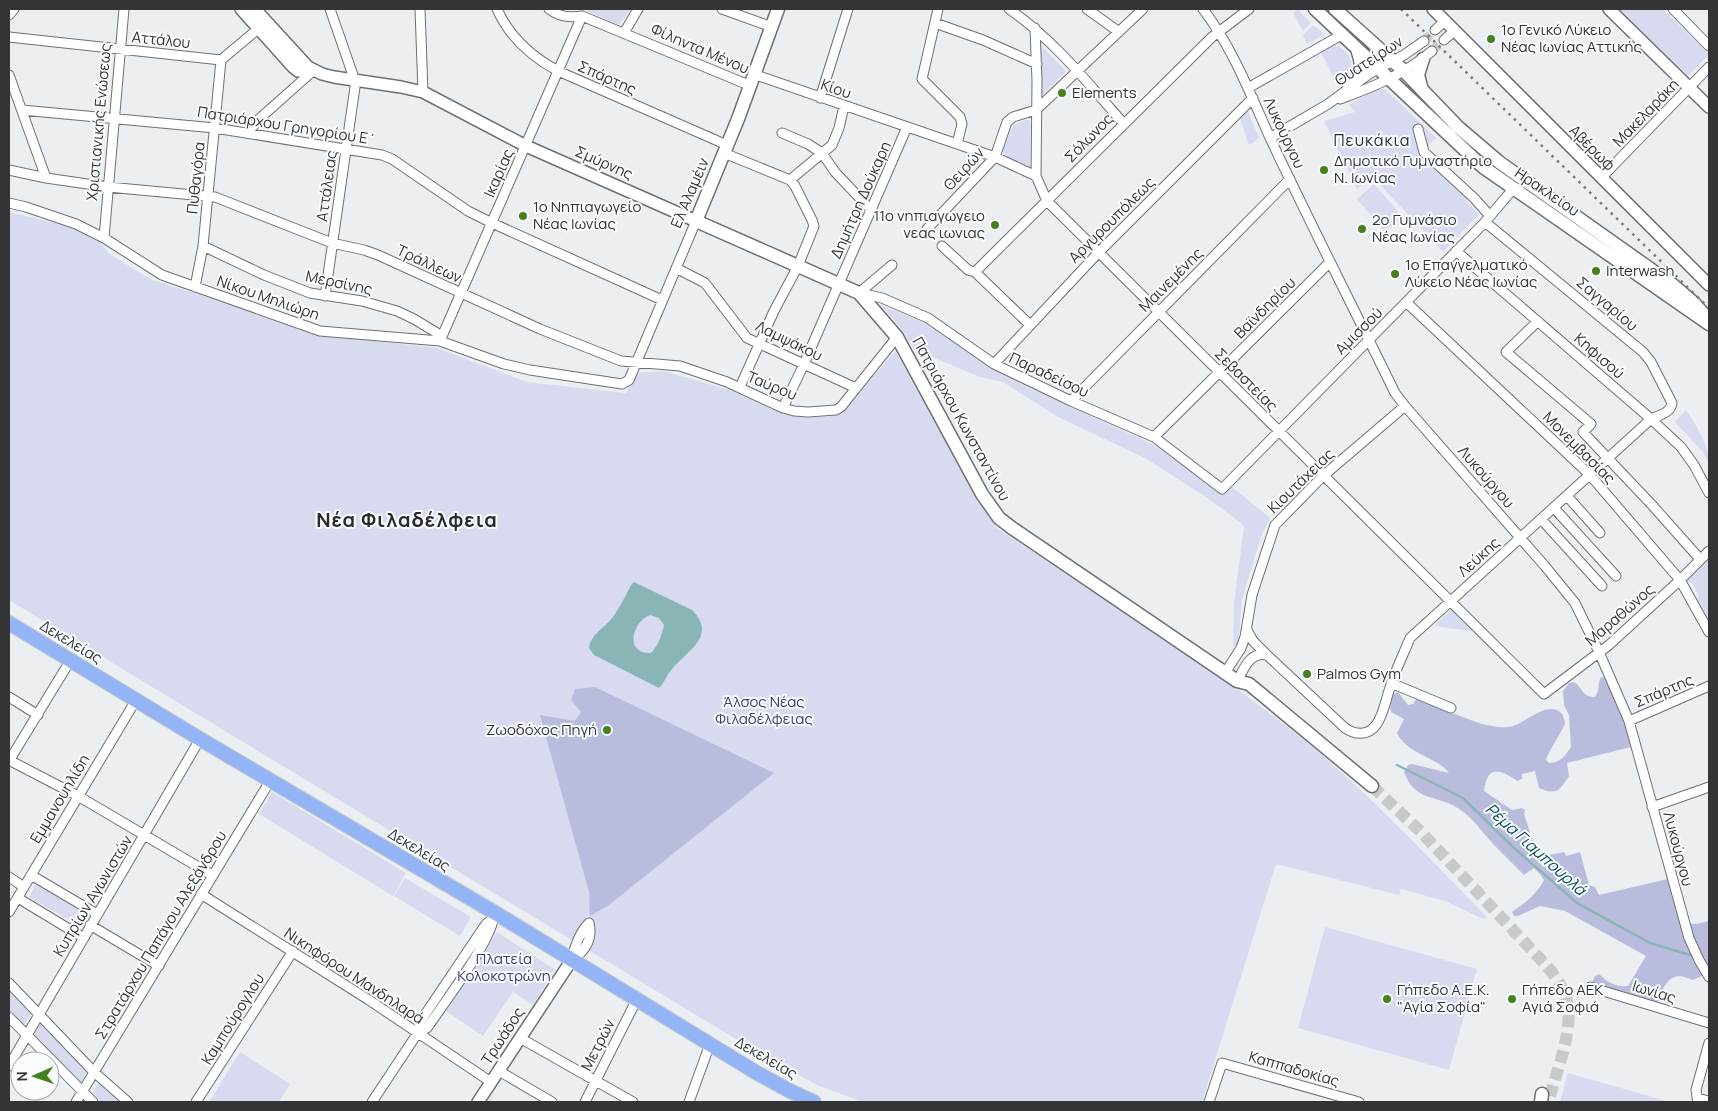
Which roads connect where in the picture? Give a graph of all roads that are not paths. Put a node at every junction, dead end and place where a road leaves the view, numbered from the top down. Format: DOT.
graph roads {
  1 [pos="14,9"];
  2 [pos="124,9"];
  3 [pos="241,9"];
  4 [pos="255,9"];
  5 [pos="330,9"];
  6 [pos="420,9"];
  7 [pos="497,9"];
  8 [pos="549,9"];
  9 [pos="638,9"];
  10 [pos="722,9"];
  11 [pos="778,9"];
  12 [pos="848,9"];
  13 [pos="938,9"];
  14 [pos="1009,9"];
  15 [pos="1088,9"];
  16 [pos="1143,9"];
  17 [pos="1203,9"];
  18 [pos="1249,9"];
  19 [pos="1315,9"];
  20 [pos="1335,9"];
  21 [pos="1433,9"];
  22 [pos="1609,9"];
  23 [pos="1673,9"];
  24 [pos="9,16"];
  25 [pos="582,16"];
  26 [pos="1445,20"];
  27 [pos="935,23"];
  28 [pos="258,28"];
  29 [pos="772,28"];
  30 [pos="1035,28"];
  31 [pos="1219,30"];
  32 [pos="1435,30"];
  33 [pos="1455,30"];
  34 [pos="1119,32"];
  35 [pos="624,33"];
  36 [pos="1343,34"];
  37 [pos="9,37"];
  38 [pos="1444,40"];
  39 [pos="1424,41"];
  40 [pos="1709,46"];
  41 [pos="1356,47"];
  42 [pos="119,50"];
  43 [pos="1427,55"];
  44 [pos="221,60"];
  45 [pos="1393,60"];
  46 [pos="1037,64"];
  47 [pos="1709,67"];
  48 [pos="1379,69"];
  49 [pos="313,71"];
  50 [pos="558,71"];
  51 [pos="1077,71"];
  52 [pos="1404,71"];
  53 [pos="9,75"];
  54 [pos="1390,79"];
  55 [pos="753,80"];
  56 [pos="355,81"];
  57 [pos="1248,88"];
  58 [pos="1689,88"];
  59 [pos="1348,90"];
  60 [pos="1422,90"];
  61 [pos="423,92"];
  62 [pos="820,98"];
  63 [pos="1253,98"];
  64 [pos="1328,104"];
  65 [pos="844,106"];
  66 [pos="1709,108"];
  67 [pos="22,110"];
  68 [pos="1036,110"];
  69 [pos="113,118"];
  70 [pos="1123,123"];
  71 [pos="908,127"];
  72 [pos="215,128"];
  73 [pos="1418,129"];
  74 [pos="248,132"];
  75 [pos="782,133"];
  76 [pos="1270,138"];
  77 [pos="957,144"];
  78 [pos="526,146"];
  79 [pos="726,149"];
  80 [pos="346,150"];
  81 [pos="822,153"];
  82 [pos="995,157"];
  83 [pos="9,170"];
  84 [pos="1036,176"];
  85 [pos="46,178"];
  86 [pos="1601,178"];
  87 [pos="1290,179"];
  88 [pos="790,180"];
  89 [pos="108,187"];
  90 [pos="1513,189"];
  91 [pos="208,196"];
  92 [pos="1047,201"];
  93 [pos="9,203"];
  94 [pos="871,210"];
  95 [pos="1488,219"];
  96 [pos="696,221"];
  97 [pos="492,224"];
  98 [pos="927,229"];
  99 [pos="104,238"];
  100 [pos="332,243"];
  101 [pos="202,246"];
  102 [pos="942,246"];
  103 [pos="1456,251"];
  104 [pos="1099,252"];
  105 [pos="1330,262"];
  106 [pos="892,265"];
  107 [pos="798,266"];
  108 [pos="676,268"];
  109 [pos="974,272"];
  110 [pos="839,284"];
  111 [pos="1709,285"];
  112 [pos="195,287"];
  113 [pos="859,293"];
  114 [pos="461,294"];
  115 [pos="325,296"];
  116 [pos="662,300"];
  117 [pos="1406,302"];
  118 [pos="1159,312"];
  119 [pos="1538,321"];
  120 [pos="1709,322"];
  121 [pos="1030,325"];
  122 [pos="898,337"];
  123 [pos="441,339"];
  124 [pos="1369,340"];
  125 [pos="759,345"];
  126 [pos="636,362"];
  127 [pos="804,364"];
  128 [pos="994,364"];
  129 [pos="1219,373"];
  130 [pos="622,384"];
  131 [pos="740,387"];
  132 [pos="856,388"];
  133 [pos="1071,401"];
  134 [pos="1405,406"];
  135 [pos="783,408"];
  136 [pos="1651,419"];
  137 [pos="1278,432"];
  138 [pos="1154,437"];
  139 [pos="1609,458"];
  140 [pos="1590,475"];
  141 [pos="1323,476"];
  142 [pos="1222,489"];
  143 [pos="1709,494"];
  144 [pos="1567,496"];
  145 [pos="1554,508"];
  146 [pos="1541,519"];
  147 [pos="1600,533"];
  148 [pos="1520,538"];
  149 [pos="1709,551"];
  150 [pos="1700,559"];
  151 [pos="1616,576"];
  152 [pos="1680,580"];
  153 [pos="1602,586"];
  154 [pos="1451,601"];
  155 [pos="9,623"];
  156 [pos="1247,630"];
  157 [pos="1709,632"];
  158 [pos="1241,648"];
  159 [pos="1599,652"];
  160 [pos="1266,655"];
  161 [pos="1253,656"];
  162 [pos="70,661"];
  163 [pos="1225,673"];
  164 [pos="1237,681"];
  165 [pos="1391,683"];
  166 [pos="1709,686"];
  167 [pos="1544,694"];
  168 [pos="9,697"];
  169 [pos="136,700"];
  170 [pos="1451,708"];
  171 [pos="38,715"];
  172 [pos="1629,721"];
  173 [pos="200,740"];
  174 [pos="9,761"];
  175 [pos="270,781"];
  176 [pos="1709,787"];
  177 [pos="1370,789"];
  178 [pos="78,796"];
  179 [pos="1652,807"];
  180 [pos="145,836"];
  181 [pos="212,875"];
  182 [pos="32,876"];
  183 [pos="9,877"];
  184 [pos="24,887"];
  185 [pos="201,894"];
  186 [pos="18,898"];
  187 [pos="9,912"];
  188 [pos="97,914"];
  189 [pos="495,917"];
  190 [pos="90,925"];
  191 [pos="84,938"];
  192 [pos="293,951"];
  193 [pos="571,961"];
  194 [pos="159,966"];
  195 [pos="1709,978"];
  196 [pos="9,983"];
  197 [pos="1590,987"];
  198 [pos="636,1001"];
  199 [pos="39,1015"];
  200 [pos="9,1017"];
  201 [pos="1709,1023"];
  202 [pos="417,1034"];
  203 [pos="27,1036"];
  204 [pos="520,1038"];
  205 [pos="1709,1043"];
  206 [pos="710,1044"];
  207 [pos="9,1066"];
  208 [pos="499,1071"];
  209 [pos="94,1072"];
  210 [pos="596,1081"];
  211 [pos="491,1082"];
  212 [pos="82,1092"];
  213 [pos="1331,1098"];
  214 [pos="1697,1100"];
  215 [pos="1709,1101"];
  216 [pos="76,1102"];
  217 [pos="93,1102"];
  218 [pos="128,1102"];
  219 [pos="196,1102"];
  220 [pos="372,1102"];
  221 [pos="478,1102"];
  222 [pos="552,1102"];
  223 [pos="585,1102"];
  224 [pos="633,1102"];
  225 [pos="688,1102"];
  226 [pos="814,1102"];
  227 [pos="1209,1102"];
  228 [pos="1359,1102"];
  1 -- 24 [label="street"];
  2 -- 42 [label="street, Χριστιανικής Ενώσεως"];
  3 -- 28 [label="street, Σμύρνης"];
  4 -- 49 [label="street"];
  5 -- 56 [label="street"];
  6 -- 61 [label="street"];
  7 -- 50 [label="street, Σπάρτης"];
  8 -- 25 [label="street, Φίληντα Μένου"];
  9 -- 35 [label="street"];
  10 -- 29 [label="street"];
  11 -- 29 [label="main road, Ελ Αλαμέιν"];
  12 -- 62 [label="street"];
  13 -- 27 [label="street"];
  14 -- 30 [label="street"];
  15 -- 34 [label="street"];
  16 -- 34 [label="street, Θειρών"];
  17 -- 31 [label="street, Λυκούργου"];
  18 -- 31 [label="street, Σόλωνος"];
  19 -- 36 [label="main road, Ηρακλείου"];
  20 -- 45 [label="main road, Ηρακλείου"];
  21 -- 26 [label="street, Αβέρωφ"];
  22 -- 58 [label="street"];
  23 -- 40 [label="street"];
  25 -- 35 [label="street, Φίληντα Μένου"];
  25 -- 50 [label="street, Ικαρίας"];
  26 -- 32 [label="street"];
  26 -- 33 [label="street, Αβέρωφ"];
  27 -- 46 [label="street"];
  27 -- 77 [label="street"];
  28 -- 44 [label="street"];
  28 -- 49 [label="street, Σμύρνης"];
  29 -- 55 [label="main road, Ελ Αλαμέιν"];
  30 -- 46 [label="street"];
  30 -- 51 [label="street"];
  31 -- 57 [label="street, Λυκούργου"];
  31 -- 70 [label="street, Σόλωνος"];
  33 -- 38 [label="street"];
  33 -- 86 [label="street, Αβέρωφ"];
  34 -- 51 [label="street, Θειρών"];
  35 -- 55 [label="street, Φίληντα Μένου"];
  36 -- 41 [label="main road, Ηρακλείου"];
  36 -- 57 [label="street"];
  37 -- 42 [label="street, Αττάλου"];
  39 -- 45 [label="street, Θυατείρων"];
  41 -- 48 [label="main road, Ηρακλείου"];
  41 -- 59 [label="main road"];
  42 -- 44 [label="street, Αττάλου"];
  42 -- 69 [label="street, Χριστιανικής Ενώσεως"];
  43 -- 52 [label="street, Θυατείρων"];
  43 -- 60 [label="main road"];
  44 -- 72 [label="street, Πυθαγόρα"];
  45 -- 48 [label="street, Θυατείρων"];
  45 -- 52 [label="main road, Ηρακλείου"];
  46 -- 68 [label="street"];
  47 -- 58 [label="street, Μακελαράκη"];
  48 -- 54 [label="main road, Ηρακλείου"];
  48 -- 59 [label="street, Θυατείρων"];
  49 -- 56 [label="street, Σμύρνης"];
  49 -- 74 [label="street"];
  50 -- 78 [label="street, Ικαρίας"];
  50 -- 79 [label="street, Σπάρτης"];
  51 -- 68 [label="street, Θειρών"];
  51 -- 70 [label="street"];
  52 -- 54 [label="street, Θυατείρων"];
  52 -- 60 [label="main road, Ηρακλείου"];
  53 -- 67 [label="street"];
  54 -- 64 [label="street, Θυατείρων"];
  54 -- 90 [label="main road, Ηρακλείου"];
  55 -- 62 [label="street, Κίου"];
  55 -- 79 [label="main road, Ελ Αλαμέιν"];
  56 -- 61 [label="street, Σμύρνης"];
  56 -- 80 [label="street, Αττάλειας"];
  57 -- 63 [label="street, Λυκούργου"];
  58 -- 66 [label="street"];
  58 -- 86 [label="street, Μακελαράκη"];
  59 -- 64 [label="street, Θυατείρων"];
  60 -- 120 [label="main road, Ηρακλείου"];
  61 -- 78 [label="street, Σμύρνης"];
  62 -- 65 [label="street, Κίου"];
  63 -- 76 [label="street, Λυκούργου"];
  63 -- 104 [label="street, Αργυρουπόλεως"];
  64 -- 76 [label="street, Θυατείρων"];
  65 -- 71 [label="street, Κίου"];
  65 -- 81 [label="street"];
  67 -- 69 [label="street, Πατριάρχου Γρηγορίου Ε΄"];
  67 -- 85 [label="street"];
  68 -- 82 [label="street, Θειρών"];
  68 -- 84 [label="street"];
  69 -- 72 [label="street, Πατριάρχου Γρηγορίου Ε΄"];
  69 -- 89 [label="street, Χριστιανικής Ενώσεως"];
  70 -- 92 [label="street, Σόλωνος"];
  71 -- 77 [label="street"];
  71 -- 94 [label="street, Δημήτρη Δούκαρη"];
  72 -- 74 [label="street, Πατριάρχου Γρηγορίου Ε΄"];
  72 -- 91 [label="street, Πυθαγόρα"];
  73 -- 95 [label="street, Σαγγαρίου"];
  74 -- 80 [label="street, Πατριάρχου Γρηγορίου Ε΄"];
  75 -- 81 [label="street"];
  76 -- 87 [label="street, Λυκούργου"];
  77 -- 82 [label="street"];
  78 -- 96 [label="street, Σμύρνης"];
  78 -- 97 [label="street, Ικαρίας"];
  79 -- 88 [label="street, Σπάρτης"];
  79 -- 96 [label="main road, Ελ Αλαμέιν"];
  80 -- 97 [label="street, Πατριάρχου Γρηγορίου Ε΄"];
  80 -- 100 [label="street, Αττάλειας"];
  81 -- 88 [label="street"];
  81 -- 94 [label="street"];
  82 -- 84 [label="street"];
  82 -- 98 [label="street, Θειρών"];
  83 -- 85 [label="street, Τράλλεων"];
  84 -- 92 [label="street, Σεβαστείας"];
  85 -- 89 [label="street, Τράλλεων"];
  86 -- 111 [label="street, Αβέρωφ"];
  87 -- 105 [label="street, Λυκούργου"];
  87 -- 118 [label="street, Μαινεμένης"];
  88 -- 107 [label="street"];
  89 -- 91 [label="street, Τράλλεων"];
  89 -- 99 [label="street, Χριστιανικής Ενώσεως"];
  90 -- 95 [label="street, Αμισσού"];
  90 -- 120 [label="main road, Ηρακλείου"];
  91 -- 100 [label="street, Τράλλεων"];
  91 -- 101 [label="street, Πυθαγόρα"];
  92 -- 104 [label="street, Σεβαστείας"];
  92 -- 109 [label="street, Σόλωνος"];
  93 -- 99 [label="street, Νίκου Μηλιώρη"];
  94 -- 110 [label="street, Δημήτρη Δούκαρη"];
  95 -- 103 [label="street, Αμισσού"];
  95 -- 136 [label="street, Σαγγαρίου"];
  96 -- 107 [label="main road, Σμύρνης"];
  96 -- 108 [label="street, Ελ Αλαμέιν"];
  97 -- 114 [label="street, Ικαρίας"];
  97 -- 116 [label="street, Πατριάρχου Γρηγορίου Ε΄"];
  99 -- 112 [label="street, Νίκου Μηλιώρη"];
  100 -- 114 [label="street, Τράλλεων"];
  100 -- 115 [label="street, Αττάλειας"];
  101 -- 112 [label="street, Πυθαγόρα"];
  101 -- 115 [label="street, Μερσίνης"];
  102 -- 109 [label="street"];
  103 -- 117 [label="street, Αμισσού"];
  103 -- 119 [label="street, Κηφισού"];
  104 -- 118 [label="street, Σεβαστείας"];
  104 -- 121 [label="street, Αργυρουπόλεως"];
  105 -- 124 [label="street, Λυκούργου"];
  105 -- 129 [label="street, Βαϊνδηρίου"];
  106 -- 113 [label="street"];
  107 -- 110 [label="main road, Σμύρνης"];
  107 -- 125 [label="street"];
  108 -- 116 [label="street, Ελ Αλαμέιν"];
  108 -- 125 [label="street, Λαμψάκου"];
  109 -- 121 [label="street"];
  110 -- 113 [label="main road, Πατριάρχου Κωνσταντίνου"];
  110 -- 127 [label="street, Δημήτρη Δούκαρη"];
  112 -- 123 [label="street, Νίκου Μηλιώρη"];
  113 -- 122 [label="main road, Πατριάρχου Κωνσταντίνου"];
  113 -- 128 [label="street, Παραδείσου"];
  114 -- 123 [label="street, Ικαρίας"];
  114 -- 126 [label="street, Τράλλεων"];
  115 -- 123 [label="street, Μερσίνης"];
  116 -- 126 [label="street, Ελ Αλαμέιν"];
  117 -- 124 [label="street, Αμισσού"];
  117 -- 140 [label="street, Μονεμβασίας"];
  118 -- 129 [label="street, Σεβαστείας"];
  118 -- 133 [label="street, Μαινεμένης"];
  119 -- 136 [label="street, Κηφισού"];
  119 -- 139 [label="street"];
  121 -- 128 [label="street, Αργυρουπόλεως"];
  122 -- 132 [label="street, Ταύρου"];
  122 -- 163 [label="main road, Πατριάρχου Κωνσταντίνου"];
  123 -- 130 [label="street, Νίκου Μηλιώρη"];
  124 -- 134 [label="street, Λυκούργου"];
  124 -- 137 [label="street, Αμισσού"];
  125 -- 127 [label="street, Λαμψάκου"];
  125 -- 131 [label="street"];
  126 -- 130 [label="street, Ελ Αλαμέιν"];
  126 -- 131 [label="street, Ταύρου"];
  127 -- 132 [label="street, Λαμψάκου"];
  127 -- 135 [label="street, Δημήτρη Δούκαρη"];
  128 -- 133 [label="street, Παραδείσου"];
  129 -- 137 [label="street, Σεβαστείας"];
  129 -- 138 [label="street, Βαϊνδηρίου"];
  131 -- 135 [label="street, Ταύρου"];
  132 -- 135 [label="street, Ταύρου"];
  133 -- 138 [label="street, Παραδείσου"];
  134 -- 141 [label="street, Κιουτάχειας"];
  134 -- 148 [label="street, Λυκούργου"];
  136 -- 139 [label="street, Λεύκης"];
  136 -- 143 [label="street, Κηφισού"];
  137 -- 141 [label="street, Σεβαστείας"];
  137 -- 142 [label="street, Αμισσού"];
  138 -- 142 [label="street, Παραδείσου"];
  139 -- 140 [label="street, Λεύκης"];
  139 -- 150 [label="street"];
  140 -- 144 [label="street, Λεύκης"];
  140 -- 152 [label="street, Μονεμβασίας"];
  141 -- 154 [label="street, Σεβαστείας"];
  141 -- 156 [label="street, Κιουτάχειας"];
  144 -- 145 [label="street, Λεύκης"];
  144 -- 147 [label="street"];
  145 -- 146 [label="street, Λεύκης"];
  145 -- 151 [label="street"];
  146 -- 148 [label="street, Λεύκης"];
  146 -- 153 [label="street"];
  148 -- 154 [label="street, Λεύκης"];
  148 -- 159 [label="street, Λυκούργου"];
  149 -- 150 [label="street, Μαραθώνος"];
  150 -- 152 [label="street, Μαραθώνος"];
  152 -- 157 [label="street, Μονεμβασίας"];
  152 -- 159 [label="street, Μαραθώνος"];
  154 -- 165 [label="street, Λεύκης"];
  154 -- 167 [label="street, Σεβαστείας"];
  155 -- 162 [label="main road, Δεκελείας"];
  156 -- 158 [label="street, Κιουτάχειας"];
  156 -- 160 [label="street"];
  158 -- 161 [label="street"];
  158 -- 163 [label="street, Κιουτάχειας"];
  159 -- 167 [label="street, Μαραθώνος"];
  159 -- 172 [label="street, Λυκούργου"];
  160 -- 161 [label="street"];
  160 -- 165 [label="street, Λεύκης"];
  161 -- 164 [label="street"];
  162 -- 169 [label="main road, Δεκελείας"];
  162 -- 171 [label="street"];
  163 -- 164 [label="main road, Πατριάρχου Κωνσταντίνου"];
  164 -- 177 [label="main road, Πατριάρχου Κωνσταντίνου"];
  165 -- 170 [label="street"];
  166 -- 172 [label="street, Σπάρτης"];
  168 -- 171 [label="street"];
  169 -- 173 [label="main road, Δεκελείας"];
  169 -- 178 [label="street, Εμμανουηλίδη"];
  171 -- 174 [label="street"];
  172 -- 179 [label="street, Λυκούργου"];
  173 -- 175 [label="main road, Δεκελείας"];
  173 -- 180 [label="street, Κυπρίων Αγωνιστών"];
  174 -- 178 [label="street"];
  175 -- 181 [label="street, Στρατάρχου Παπάγου Αλεξάνδρου"];
  175 -- 189 [label="main road, Δεκελείας"];
  176 -- 179 [label="street"];
  178 -- 180 [label="street"];
  178 -- 182 [label="street, Εμμανουηλίδη"];
  179 -- 195 [label="street, Λυκούργου"];
  180 -- 181 [label="street"];
  180 -- 188 [label="street, Κυπρίων Αγωνιστών"];
  181 -- 185 [label="street, Στρατάρχου Παπάγου Αλεξάνδρου"];
  182 -- 184 [label="street, Εμμανουηλίδη"];
  182 -- 188 [label="street"];
  183 -- 184 [label="street"];
  184 -- 186 [label="street, Εμμανουηλίδη"];
  185 -- 192 [label="street, Νικηφόρου Μανδηλαρά"];
  185 -- 194 [label="street, Στρατάρχου Παπάγου Αλεξάνδρου"];
  186 -- 187 [label="street, Εμμανουηλίδη"];
  186 -- 191 [label="street"];
  188 -- 190 [label="street, Κυπρίων Αγωνιστών"];
  189 -- 193 [label="main road, Δεκελείας"];
  189 -- 202 [label="street"];
  190 -- 191 [label="street, Κυπρίων Αγωνιστών"];
  190 -- 194 [label="street"];
  191 -- 199 [label="street, Κυπρίων Αγωνιστών"];
  192 -- 202 [label="street, Νικηφόρου Μανδηλαρά"];
  192 -- 219 [label="street, Καμπούρογλου"];
  193 -- 198 [label="main road, Δεκελείας"];
  193 -- 204 [label="street, Τρωάδος"];
  194 -- 209 [label="street, Στρατάρχου Παπάγου Αλεξάνδρου"];
  196 -- 199 [label="street"];
  197 -- 201 [label="street, Ιωνίας"];
  198 -- 206 [label="main road, Δεκελείας"];
  198 -- 210 [label="street, Μετρών"];
  199 -- 203 [label="street, Κυπρίων Αγωνιστών"];
  199 -- 209 [label="street"];
  200 -- 203 [label="street"];
  202 -- 211 [label="street, Νικηφόρου Μανδηλαρά"];
  202 -- 220 [label="street"];
  203 -- 207 [label="street, Κυπρίων Αγωνιστών"];
  203 -- 212 [label="street"];
  204 -- 208 [label="street, Τρωάδος"];
  204 -- 210 [label="street"];
  205 -- 214 [label="street"];
  206 -- 225 [label="street"];
  206 -- 226 [label="main road, Δεκελείας"];
  208 -- 211 [label="street, Τρωάδος"];
  208 -- 222 [label="street"];
  209 -- 212 [label="street, Στρατάρχου Παπάγου Αλεξάνδρου"];
  209 -- 218 [label="street"];
  210 -- 223 [label="street, Μετρών"];
  210 -- 224 [label="street"];
  211 -- 221 [label="street, Τρωάδος"];
  212 -- 216 [label="street, Στρατάρχου Παπάγου Αλεξάνδρου"];
  212 -- 217 [label="street"];
  213 -- 227 [label="street, Καππαδοκίας"];
  213 -- 228 [label="street, Καππαδοκίας"];
  214 -- 215 [label="street"];
}
